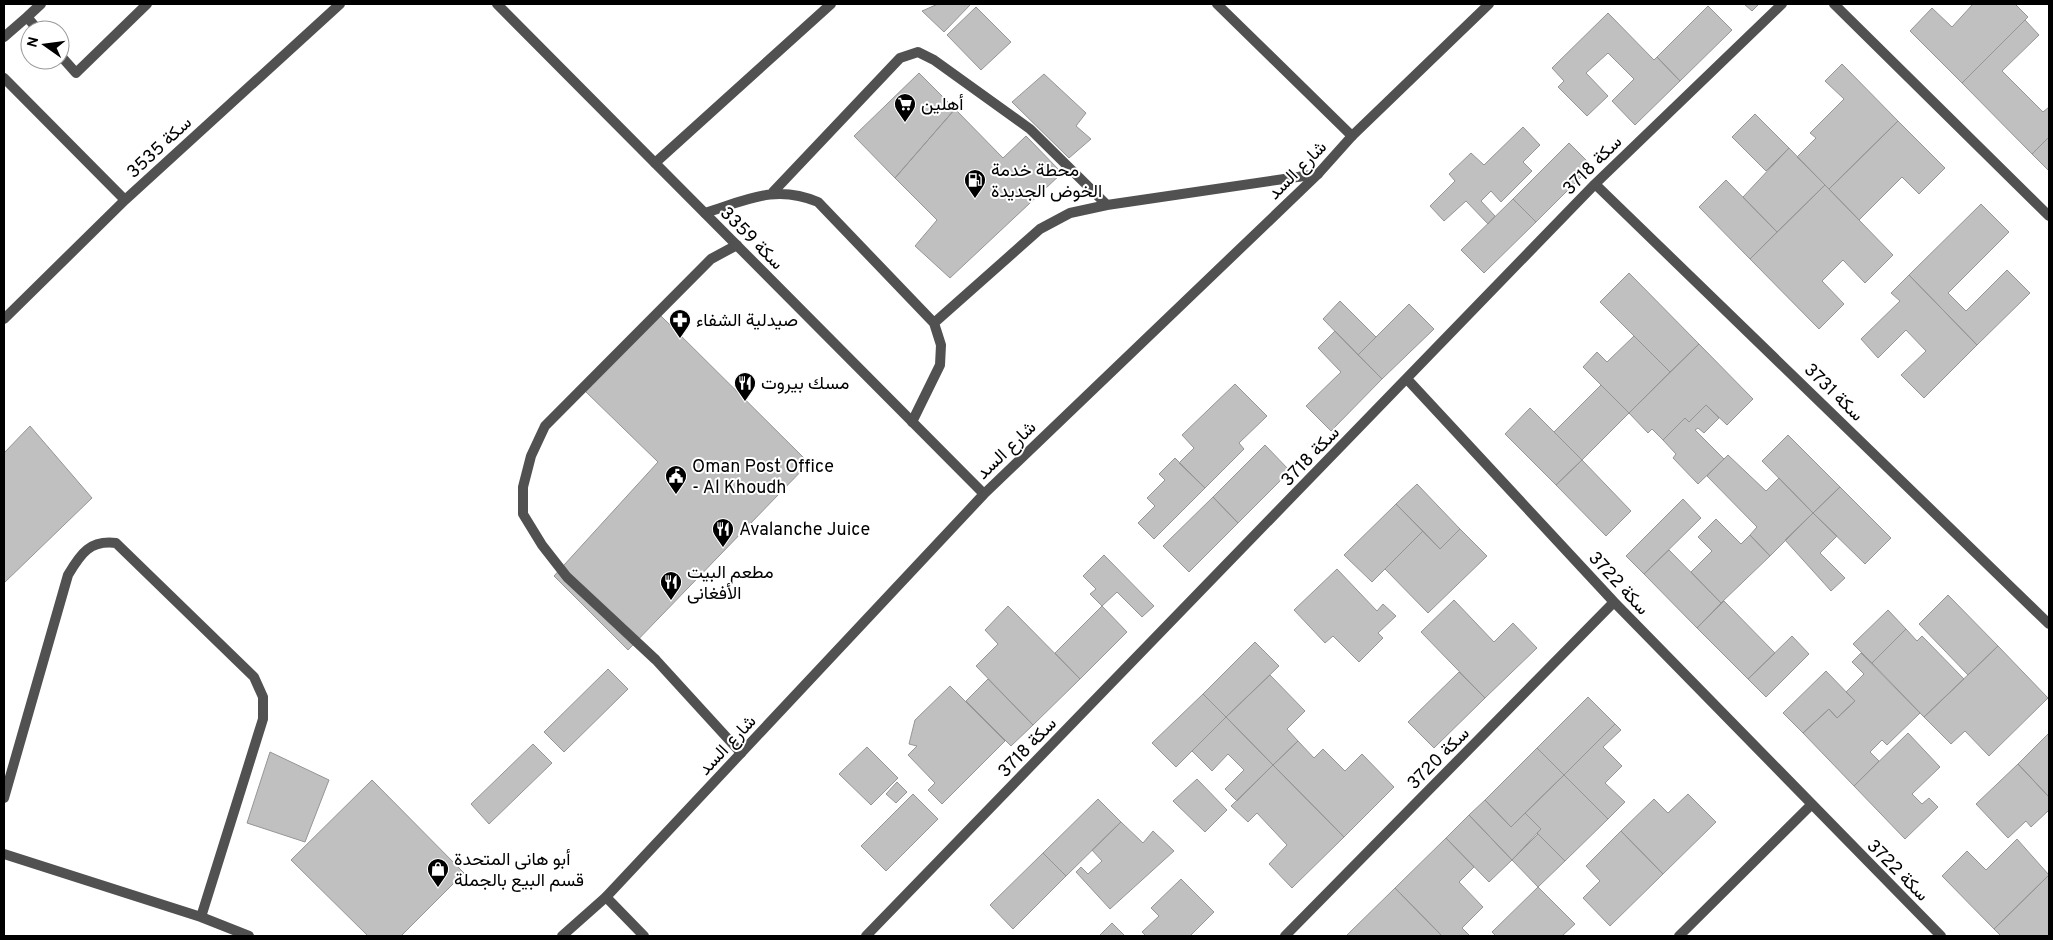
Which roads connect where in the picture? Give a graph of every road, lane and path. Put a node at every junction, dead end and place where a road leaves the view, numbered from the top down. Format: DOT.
graph roads {
  1 [pos="40,4"];
  2 [pos="147,4"];
  3 [pos="340,4"];
  4 [pos="497,4"];
  5 [pos="831,4"];
  6 [pos="1217,4"];
  7 [pos="1489,4"];
  8 [pos="1782,4"];
  9 [pos="1834,4"];
  10 [pos="27,17"];
  11 [pos="30,20"];
  12 [pos="4,37"];
  13 [pos="70,66"];
  14 [pos="4,78"];
  15 [pos="1352,136"];
  16 [pos="655,163"];
  17 [pos="1318,174"];
  18 [pos="1595,184"];
  19 [pos="773,192"];
  20 [pos="125,200"];
  21 [pos="1107,205"];
  22 [pos="705,213"];
  23 [pos="2049,216"];
  24 [pos="737,245"];
  25 [pos="4,319"];
  26 [pos="934,323"];
  27 [pos="1407,379"];
  28 [pos="912,422"];
  29 [pos="984,494"];
  30 [pos="1614,602"];
  31 [pos="2049,624"];
  32 [pos="741,753"];
  33 [pos="4,798"];
  34 [pos="1811,804"];
  35 [pos="4,854"];
  36 [pos="606,897"];
  37 [pos="201,917"];
  38 [pos="249,936"];
  39 [pos="562,936"];
  40 [pos="644,936"];
  41 [pos="866,936"];
  42 [pos="1285,936"];
  43 [pos="1680,936"];
  44 [pos="1941,936"];
  1 -- 10 [label="street"];
  2 -- 13 [label="street"];
  3 -- 20 [label="street, سكة 3535"];
  4 -- 16 [label="street, سكة 3359"];
  5 -- 16 [label="street"];
  6 -- 15 [label="street"];
  7 -- 15 [label="street, شارع السد"];
  8 -- 18 [label="street, سكة 3718"];
  9 -- 23 [label="street"];
  10 -- 11 [label="street"];
  10 -- 12 [label="street"];
  14 -- 20 [label="street"];
  15 -- 17 [label="street, شارع السد"];
  16 -- 22 [label="street, سكة 3359"];
  17 -- 21 [label="street"];
  17 -- 29 [label="street, شارع السد"];
  18 -- 27 [label="street, سكة 3718"];
  18 -- 31 [label="street, سكة 3731"];
  19 -- 21 [label="street"];
  19 -- 22 [label="street"];
  19 -- 26 [label="street"];
  20 -- 25 [label="street, سكة 3535"];
  21 -- 26 [label="street"];
  22 -- 24 [label="street, سكة 3359"];
  24 -- 28 [label="street, سكة 3359"];
  24 -- 32 [label="street"];
  26 -- 28 [label="street"];
  27 -- 30 [label="street, سكة 3722"];
  27 -- 41 [label="street, سكة 3718"];
  28 -- 29 [label="street, سكة 3359"];
  29 -- 32 [label="street, شارع السد"];
  30 -- 34 [label="street, سكة 3722"];
  30 -- 42 [label="street, سكة 3720"];
  32 -- 36 [label="street, شارع السد"];
  33 -- 37 [label="street"];
  34 -- 43 [label="street"];
  34 -- 44 [label="street, سكة 3722"];
  35 -- 37 [label="street"];
  36 -- 39 [label="street, شارع السد"];
  36 -- 40 [label="street"];
  37 -- 38 [label="street"];
}
